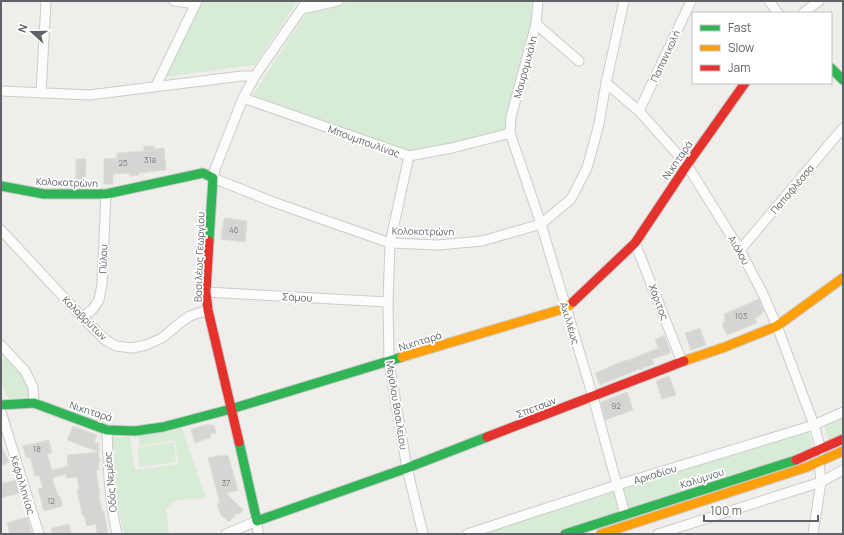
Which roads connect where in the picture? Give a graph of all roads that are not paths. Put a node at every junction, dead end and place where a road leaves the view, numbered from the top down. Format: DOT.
graph roads {
  1 [pos="46,1"];
  2 [pos="174,1"];
  3 [pos="338,1"];
  4 [pos="538,1"];
  5 [pos="624,1"];
  6 [pos="691,1"];
  7 [pos="769,1"];
  8 [pos="820,1"];
  9 [pos="197,2"];
  10 [pos="305,5"];
  11 [pos="777,12"];
  12 [pos="804,12"];
  13 [pos="536,24"];
  14 [pos="579,61"];
  15 [pos="832,69"];
  16 [pos="255,76"];
  17 [pos="843,80"];
  18 [pos="606,83"];
  19 [pos="744,84"];
  20 [pos="156,86"];
  21 [pos="1,91"];
  22 [pos="41,93"];
  23 [pos="243,98"];
  24 [pos="639,111"];
  25 [pos="843,128"];
  26 [pos="510,133"];
  27 [pos="409,156"];
  28 [pos="687,165"];
  29 [pos="213,178"];
  30 [pos="1,186"];
  31 [pos="106,194"];
  32 [pos="541,224"];
  33 [pos="1,230"];
  34 [pos="390,243"];
  35 [pos="635,243"];
  36 [pos="740,250"];
  37 [pos="843,278"];
  38 [pos="206,292"];
  39 [pos="388,302"];
  40 [pos="566,308"];
  41 [pos="208,310"];
  42 [pos="82,317"];
  43 [pos="777,326"];
  44 [pos="1,345"];
  45 [pos="389,362"];
  46 [pos="682,362"];
  47 [pos="593,397"];
  48 [pos="34,403"];
  49 [pos="1,405"];
  50 [pos="231,409"];
  51 [pos="1,412"];
  52 [pos="843,412"];
  53 [pos="814,425"];
  54 [pos="107,430"];
  55 [pos="843,439"];
  56 [pos="821,450"];
  57 [pos="843,451"];
  58 [pos="819,462"];
  59 [pos="407,468"];
  60 [pos="843,470"];
  61 [pos="821,482"];
  62 [pos="617,485"];
  63 [pos="625,514"];
  64 [pos="257,520"];
  65 [pos="39,534"];
  66 [pos="117,534"];
  67 [pos="226,534"];
  68 [pos="258,534"];
  69 [pos="423,534"];
  70 [pos="467,534"];
  71 [pos="565,534"];
  72 [pos="601,534"];
  73 [pos="658,534"];
  74 [pos="813,534"];
  1 -- 22 [label="street"];
  2 -- 9 [label="street"];
  3 -- 10 [label="street"];
  4 -- 13 [label="street, Μαυρομιχάλη"];
  5 -- 18 [label="street, Κολοκοτρώνη"];
  6 -- 24 [label="street, Παπανικολή"];
  7 -- 11 [label="street"];
  8 -- 12 [label="street"];
  9 -- 20 [label="street"];
  10 -- 16 [label="street, Βασιλέως Γεωργίου"];
  13 -- 14 [label="street"];
  13 -- 26 [label="street, Μαυρομιχάλη"];
  15 -- 17 [label="street"];
  16 -- 20 [label="street"];
  16 -- 23 [label="street, Βασιλέως Γεωργίου"];
  18 -- 24 [label="street, Αιόλου"];
  18 -- 32 [label="street, Κολοκοτρώνη"];
  19 -- 28 [label="street, Νικηταρά"];
  20 -- 22 [label="street"];
  21 -- 22 [label="street"];
  23 -- 27 [label="street, Μπουμπουλίνας"];
  23 -- 29 [label="street, Βασιλέως Γεωργίου"];
  24 -- 28 [label="street, Αιόλου"];
  25 -- 36 [label="street, Παπαφλέσσα"];
  26 -- 27 [label="street, Μπουμπουλίνας"];
  26 -- 32 [label="street, Αχιλλέως"];
  27 -- 34 [label="street, Μεγάλου Βασιλείου"];
  28 -- 35 [label="street, Νικηταρά"];
  28 -- 36 [label="street, Αιόλου"];
  29 -- 31 [label="street, Κολοκοτρώνη"];
  29 -- 34 [label="street, Κολοκοτρώνη"];
  29 -- 38 [label="street, Βασιλέως Γεωργίου"];
  30 -- 31 [label="street, Κολοκοτρώνη"];
  31 -- 42 [label="street, Πύλου"];
  32 -- 34 [label="street, Κολοκοτρώνη"];
  32 -- 40 [label="street, Αχιλλέως"];
  33 -- 42 [label="street, Καλαβρύτων"];
  34 -- 39 [label="street, Μεγάλου Βασιλείου"];
  35 -- 40 [label="street, Νικηταρά"];
  35 -- 46 [label="street, Χάριτος"];
  36 -- 43 [label="street, Αιόλου"];
  37 -- 43 [label="street, Σπετσών"];
  38 -- 39 [label="street, Σάμου"];
  38 -- 41 [label="street, Βασιλέως Γεωργίου"];
  39 -- 45 [label="street, Μεγάλου Βασιλείου"];
  40 -- 45 [label="street, Νικηταρά"];
  40 -- 47 [label="street, Αχιλλέως"];
  41 -- 42 [label="street, Καλαβρύτων"];
  41 -- 50 [label="street, Βασιλέως Γεωργίου"];
  43 -- 46 [label="street, Σπετσών"];
  43 -- 53 [label="street, Αιόλου"];
  44 -- 48 [label="street"];
  45 -- 50 [label="street, Νικηταρά"];
  45 -- 59 [label="street, Μεγάλου Βασιλείου"];
  46 -- 47 [label="street, Σπετσών"];
  47 -- 59 [label="street, Σπετσών"];
  47 -- 62 [label="street, Αχιλλέως"];
  48 -- 49 [label="street, Νικηταρά"];
  48 -- 54 [label="street, Νικηταρά"];
  50 -- 54 [label="street, Νικηταρά"];
  50 -- 64 [label="street, Βασιλέως Γεωργίου"];
  51 -- 65 [label="street, Κεφαλληνίας"];
  52 -- 53 [label="street, Αρκαδίου"];
  53 -- 56 [label="street, Αιόλου"];
  53 -- 62 [label="street, Αρκαδίου"];
  54 -- 66 [label="street, Οδóς Νεμέας"];
  55 -- 56 [label="street, Καλύμνου"];
  56 -- 63 [label="street, Καλύμνου"];
  57 -- 58 [label="street"];
  58 -- 61 [label="street"];
  58 -- 72 [label="street"];
  59 -- 64 [label="street, Σπετσών"];
  59 -- 69 [label="street, Μεγάλου Βασιλείου"];
  60 -- 61 [label="street"];
  61 -- 73 [label="street"];
  61 -- 74 [label="street"];
  62 -- 63 [label="street, Αχιλλέως"];
  62 -- 70 [label="street, Αρκαδίου"];
  63 -- 71 [label="street, Καλύμνου"];
  64 -- 67 [label="street, Σπετσών"];
  64 -- 68 [label="street, Βασιλέως Γεωργίου"];
}
